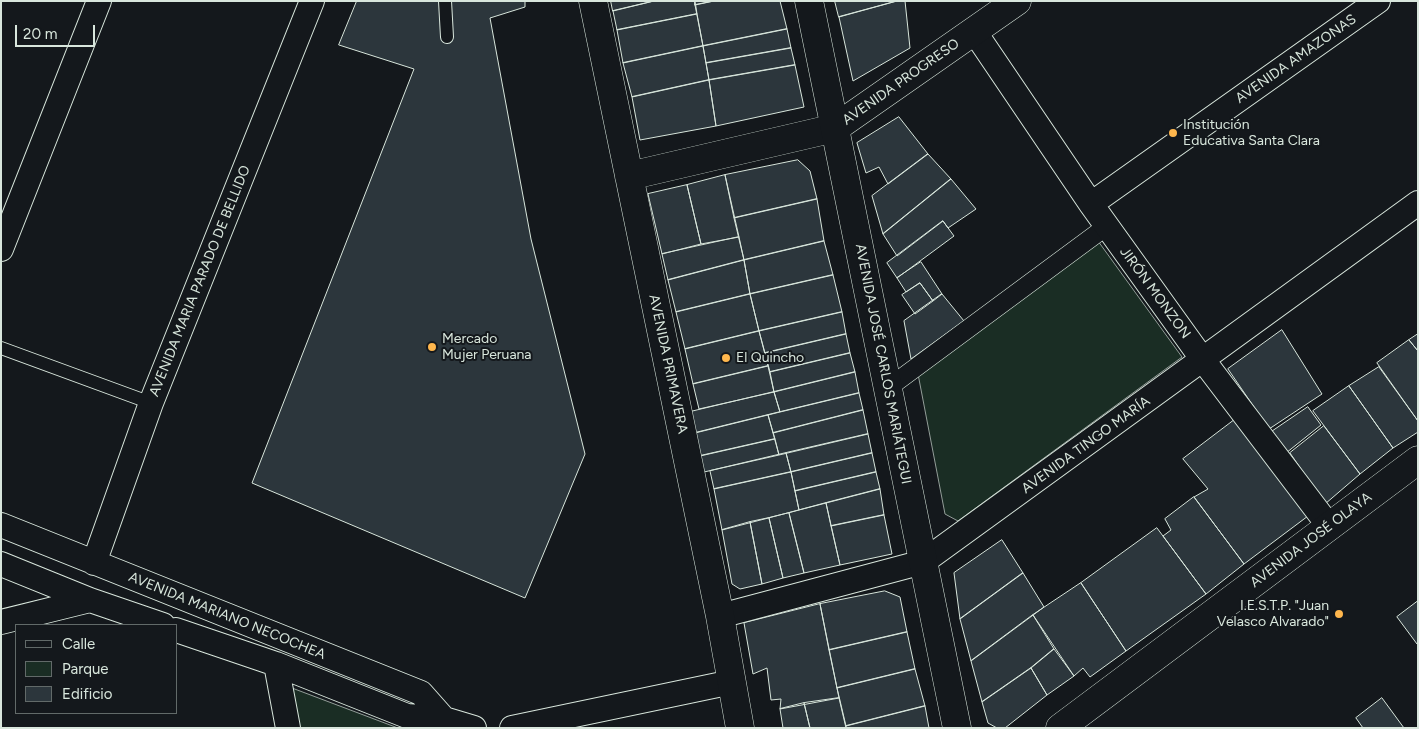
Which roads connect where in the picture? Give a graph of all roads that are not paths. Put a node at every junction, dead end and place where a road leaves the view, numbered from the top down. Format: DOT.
graph roads {
  1 [pos="99,1"];
  2 [pos="312,1"];
  3 [pos="445,1"];
  4 [pos="593,1"];
  5 [pos="809,1"];
  6 [pos="1017,1"];
  7 [pos="1378,1"];
  8 [pos="974,31"];
  9 [pos="447,37"];
  10 [pos="835,128"];
  11 [pos="629,176"];
  12 [pos="1418,203"];
  13 [pos="1091,204"];
  14 [pos="1107,226"];
  15 [pos="1,248"];
  16 [pos="1,348"];
  17 [pos="1203,360"];
  18 [pos="888,388"];
  19 [pos="151,403"];
  20 [pos="1418,460"];
  21 [pos="1,525"];
  22 [pos="1329,526"];
  23 [pos="923,562"];
  24 [pos="94,563"];
  25 [pos="1,564"];
  26 [pos="90,600"];
  27 [pos="720,616"];
  28 [pos="1,622"];
  29 [pos="160,624"];
  30 [pos="178,631"];
  31 [pos="276,664"];
  32 [pos="732,682"];
  33 [pos="444,719"];
  34 [pos="288,728"];
  35 [pos="474,728"];
  36 [pos="512,728"];
  37 [pos="740,728"];
  38 [pos="956,728"];
  39 [pos="1060,728"];
  1 -- 15 [label="street"];
  2 -- 19 [label="street, AVENIDA MARIA PARADO DE BELLIDO"];
  3 -- 9 [label="lane"];
  4 -- 11 [label="street, AVENIDA PRIMAVERA"];
  5 -- 10 [label="street, AVENIDA JOSÉ CARLOS MARIÁTEGUI"];
  6 -- 8 [label="street, AVENIDA PROGRESO"];
  7 -- 13 [label="street, AVENIDA AMAZONAS"];
  8 -- 10 [label="street, AVENIDA PROGRESO"];
  8 -- 13 [label="street, JIRÓN MONZON"];
  10 -- 11 [label="street, AVENIDA PROGRESO"];
  10 -- 18 [label="street, AVENIDA JOSÉ CARLOS MARIÁTEGUI"];
  11 -- 27 [label="street, AVENIDA PRIMAVERA"];
  12 -- 17 [label="street, AVENIDA TINGO MARÍA"];
  13 -- 14 [label="street, JIRÓN MONZON"];
  14 -- 17 [label="street, JIRÓN MONZON"];
  14 -- 18 [label="street"];
  16 -- 19 [label="lane"];
  17 -- 22 [label="street, JIRÓN MONZON"];
  17 -- 23 [label="street, AVENIDA TINGO MARÍA"];
  18 -- 23 [label="street, AVENIDA JOSÉ CARLOS MARIÁTEGUI"];
  19 -- 24 [label="street, AVENIDA MARIA PARADO DE BELLIDO"];
  20 -- 22 [label="street, AVENIDA JOSÉ OLAYA"];
  21 -- 24 [label="street, AVENIDA MARIANO NECOCHEA"];
  22 -- 39 [label="street, AVENIDA JOSÉ OLAYA"];
  23 -- 27 [label="street, AVENIDA TINGO MARÍA"];
  23 -- 38 [label="street, AVENIDA JOSÉ CARLOS MARIÁTEGUI"];
  24 -- 33 [label="street, AVENIDA MARIANO NECOCHEA"];
  25 -- 26 [label="street"];
  26 -- 28 [label="street"];
  26 -- 29 [label="street"];
  27 -- 32 [label="street, AVENIDA PRIMAVERA"];
  30 -- 31 [label="street, AVENIDA MARIANO NECOCHEA"];
  31 -- 33 [label="street, AVENIDA MARIANO NECOCHEA"];
  31 -- 34 [label="street"];
  32 -- 36 [label="street"];
  32 -- 37 [label="street, AVENIDA PRIMAVERA"];
  33 -- 35 [label="street, AVENIDA MARIANO NECOCHEA"];
}
